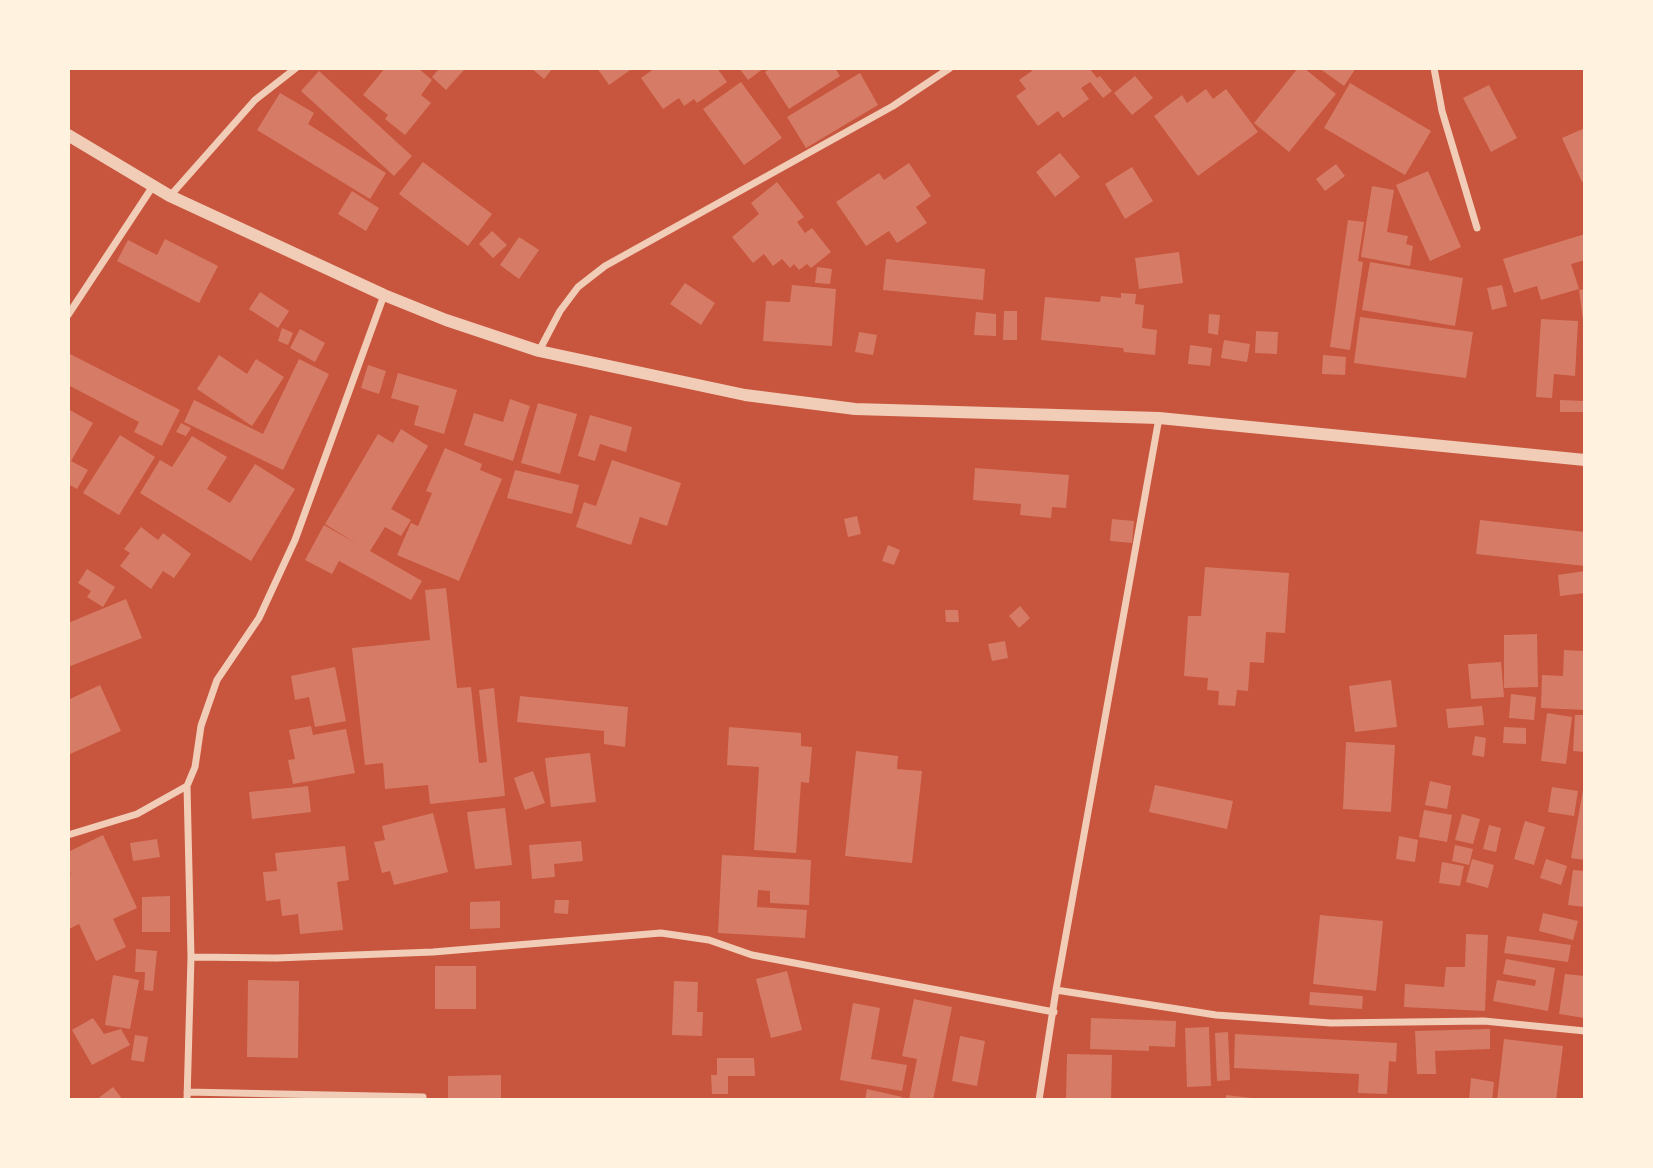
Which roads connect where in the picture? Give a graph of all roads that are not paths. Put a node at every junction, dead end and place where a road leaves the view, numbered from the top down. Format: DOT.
graph roads {
  1 [pos="296,68"];
  2 [pos="950,68"];
  3 [pos="1434,68"];
  4 [pos="68,135"];
  5 [pos="153,186"];
  6 [pos="170,196"];
  7 [pos="1478,228"];
  8 [pos="384,295"];
  9 [pos="68,316"];
  10 [pos="540,351"];
  11 [pos="1159,418"];
  12 [pos="1585,460"];
  13 [pos="187,786"];
  14 [pos="68,835"];
  15 [pos="191,957"];
  16 [pos="1056,990"];
  17 [pos="1054,1012"];
  18 [pos="1585,1031"];
  19 [pos="187,1096"];
  20 [pos="423,1097"];
  21 [pos="1039,1100"];
  1 -- 6 [label="street"];
  2 -- 10 [label="street"];
  3 -- 7 [label="street"];
  4 -- 5 [label="street"];
  5 -- 6 [label="street"];
  5 -- 9 [label="street"];
  6 -- 8 [label="street"];
  8 -- 10 [label="street"];
  8 -- 13 [label="street"];
  10 -- 11 [label="street"];
  11 -- 12 [label="street"];
  11 -- 16 [label="street"];
  13 -- 14 [label="street"];
  13 -- 15 [label="street"];
  15 -- 17 [label="street"];
  15 -- 19 [label="street"];
  16 -- 17 [label="street"];
  16 -- 18 [label="street"];
  17 -- 21 [label="street"];
  19 -- 20 [label="street"];
}
